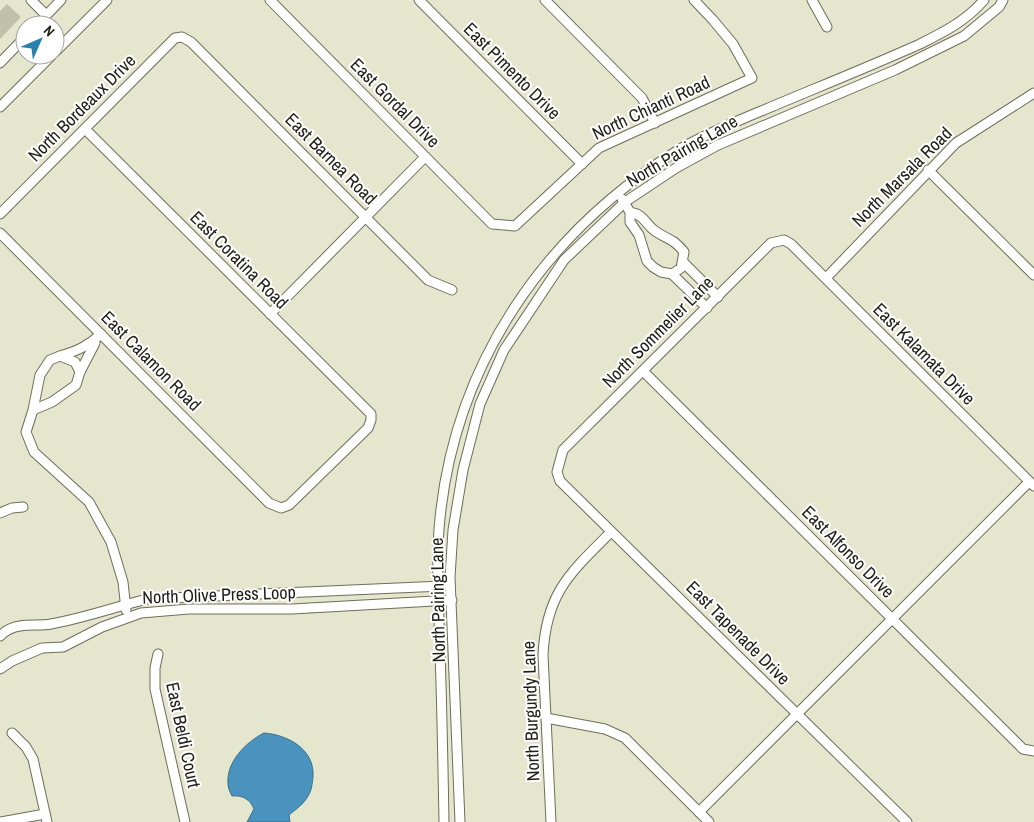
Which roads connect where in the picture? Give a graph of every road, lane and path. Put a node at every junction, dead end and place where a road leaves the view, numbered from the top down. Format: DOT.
graph roads {
  1 [pos="31,0"];
  2 [pos="61,0"];
  3 [pos="106,0"];
  4 [pos="270,0"];
  5 [pos="419,0"];
  6 [pos="545,0"];
  7 [pos="694,0"];
  8 [pos="812,0"];
  9 [pos="984,0"];
  10 [pos="1003,0"];
  11 [pos="46,15"];
  12 [pos="827,27"];
  13 [pos="65,42"];
  14 [pos="192,42"];
  15 [pos="15,47"];
  16 [pos="0,63"];
  17 [pos="42,65"];
  18 [pos="1034,93"];
  19 [pos="0,107"];
  20 [pos="655,123"];
  21 [pos="85,129"];
  22 [pos="425,157"];
  23 [pos="582,164"];
  24 [pos="928,170"];
  25 [pos="617,193"];
  26 [pos="625,202"];
  27 [pos="630,212"];
  28 [pos="0,214"];
  29 [pos="366,217"];
  30 [pos="499,225"];
  31 [pos="0,233"];
  32 [pos="791,244"];
  33 [pos="683,262"];
  34 [pos="672,274"];
  35 [pos="1034,275"];
  36 [pos="826,278"];
  37 [pos="452,290"];
  38 [pos="718,297"];
  39 [pos="707,308"];
  40 [pos="270,314"];
  41 [pos="101,334"];
  42 [pos="60,356"];
  43 [pos="643,371"];
  44 [pos="80,372"];
  45 [pos="33,410"];
  46 [pos="558,463"];
  47 [pos="1032,484"];
  48 [pos="23,507"];
  49 [pos="281,508"];
  50 [pos="0,513"];
  51 [pos="611,532"];
  52 [pos="438,586"];
  53 [pos="451,586"];
  54 [pos="452,600"];
  55 [pos="438,601"];
  56 [pos="125,604"];
  57 [pos="127,618"];
  58 [pos="892,618"];
  59 [pos="0,636"];
  60 [pos="158,654"];
  61 [pos="0,669"];
  62 [pos="797,714"];
  63 [pos="546,718"];
  64 [pos="12,733"];
  65 [pos="1034,751"];
  66 [pos="699,812"];
  67 [pos="46,818"];
  68 [pos="1,822"];
  69 [pos="185,822"];
  70 [pos="444,822"];
  71 [pos="460,822"];
  72 [pos="551,822"];
  73 [pos="709,822"];
  74 [pos="907,822"];
  1 -- 11 [label="street"];
  2 -- 11 [label="street"];
  3 -- 13 [label="street"];
  4 -- 22 [label="street, East Gordal Drive"];
  5 -- 23 [label="street, East Pimento Drive"];
  6 -- 20 [label="street"];
  7 -- 20 [label="street, North Chianti Road"];
  8 -- 12 [label="street"];
  9 -- 25 [label="street, North Pairing Lane"];
  10 -- 26 [label="street, North Pairing Lane"];
  14 -- 21 [label="street, North Bordeaux Drive"];
  14 -- 29 [label="street, East Barnea Road"];
  15 -- 16 [label="street"];
  17 -- 19 [label="street"];
  18 -- 24 [label="street, North Marsala Road"];
  20 -- 23 [label="street, North Chianti Road"];
  21 -- 28 [label="street, North Bordeaux Drive"];
  21 -- 40 [label="street, East Coratina Road"];
  22 -- 29 [label="street"];
  22 -- 30 [label="street, East Gordal Drive"];
  23 -- 30 [label="street, North Chianti Road"];
  24 -- 35 [label="street"];
  24 -- 36 [label="street, North Marsala Road"];
  25 -- 26 [label="street"];
  25 -- 52 [label="street, North Pairing Lane"];
  26 -- 27 [label="street"];
  26 -- 53 [label="street, North Pairing Lane"];
  27 -- 33 [label="street"];
  27 -- 34 [label="street"];
  29 -- 37 [label="street, East Barnea Road"];
  29 -- 40 [label="street"];
  31 -- 41 [label="street, East Calamon Road"];
  32 -- 36 [label="street, East Kalamata Drive"];
  32 -- 38 [label="street, North Sommelier Lane"];
  33 -- 34 [label="street"];
  33 -- 38 [label="street"];
  34 -- 39 [label="street"];
  36 -- 47 [label="street, East Kalamata Drive"];
  38 -- 39 [label="street, North Sommelier Lane"];
  39 -- 43 [label="street, North Sommelier Lane"];
  40 -- 49 [label="street, East Coratina Road"];
  41 -- 42 [label="street"];
  41 -- 44 [label="street"];
  41 -- 49 [label="street, East Calamon Road"];
  42 -- 44 [label="street"];
  42 -- 45 [label="street"];
  43 -- 46 [label="street, North Sommelier Lane"];
  43 -- 58 [label="street, East Alfonso Drive"];
  44 -- 45 [label="street"];
  45 -- 56 [label="street"];
  46 -- 51 [label="street, East Tapenade Drive"];
  47 -- 58 [label="street"];
  48 -- 50 [label="street"];
  51 -- 62 [label="street, East Tapenade Drive"];
  51 -- 63 [label="street, North Burgundy Lane"];
  52 -- 53 [label="street, North Olive Press Loop"];
  52 -- 55 [label="street, North Pairing Lane"];
  52 -- 56 [label="street, North Olive Press Loop"];
  53 -- 54 [label="street, North Pairing Lane"];
  54 -- 55 [label="street, North Olive Press Loop"];
  54 -- 71 [label="street, North Pairing Lane"];
  55 -- 57 [label="street, North Olive Press Loop"];
  55 -- 70 [label="street, North Pairing Lane"];
  56 -- 57 [label="street"];
  56 -- 59 [label="street, North Olive Press Loop"];
  57 -- 61 [label="street, North Olive Press Loop"];
  58 -- 62 [label="street"];
  58 -- 65 [label="street, East Alfonso Drive"];
  60 -- 69 [label="street, East Beldi Court"];
  62 -- 66 [label="street"];
  62 -- 74 [label="street, East Tapenade Drive"];
  63 -- 66 [label="street"];
  63 -- 72 [label="street, North Burgundy Lane"];
  64 -- 67 [label="street"];
  66 -- 73 [label="street"];
  67 -- 68 [label="street"];
}
